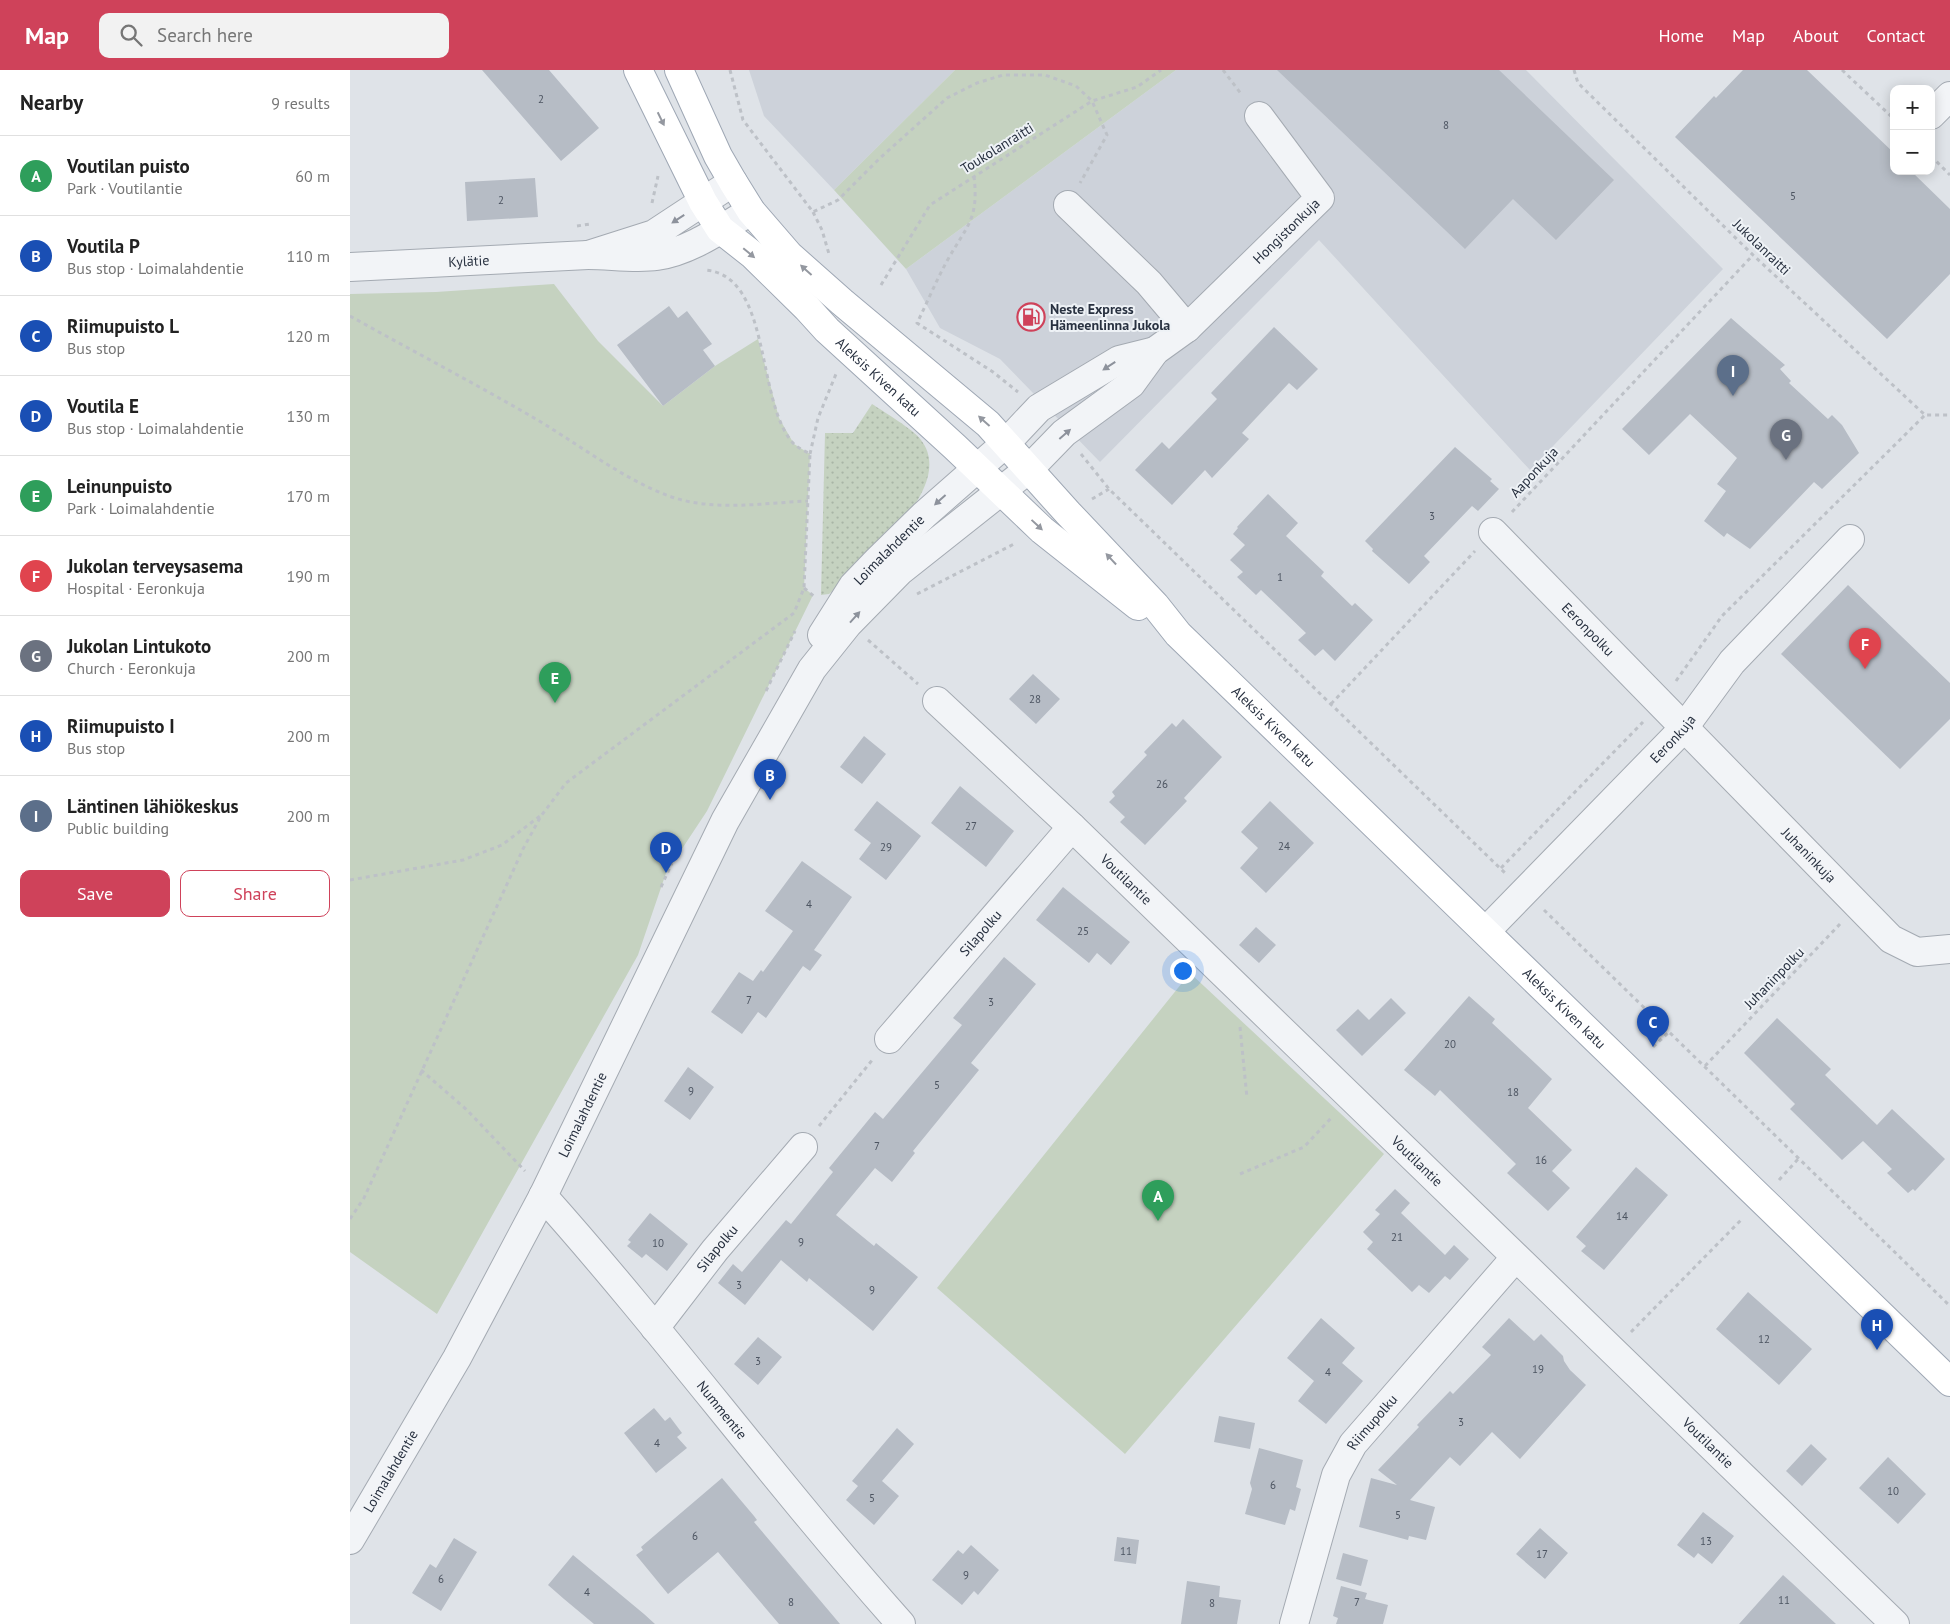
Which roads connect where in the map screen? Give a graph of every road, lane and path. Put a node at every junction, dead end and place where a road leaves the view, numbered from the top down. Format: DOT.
graph roads {
  1 [pos="638,70"];
  2 [pos="679,70"];
  3 [pos="730,70"];
  4 [pos="1161,70"];
  5 [pos="1223,70"];
  6 [pos="1574,70"];
  7 [pos="1842,70"];
  8 [pos="1950,96"];
  9 [pos="1092,101"];
  10 [pos="1935,111"];
  11 [pos="1259,116"];
  12 [pos="1890,116"];
  13 [pos="1935,160"];
  14 [pos="1950,175"];
  15 [pos="974,176"];
  16 [pos="733,182"];
  17 [pos="703,202"];
  18 [pos="1068,206"];
  19 [pos="751,211"];
  20 [pos="812,212"];
  21 [pos="720,229"];
  22 [pos="1753,254"];
  23 [pos="588,255"];
  24 [pos="836,262"];
  25 [pos="350,267"];
  26 [pos="881,285"];
  27 [pos="350,316"];
  28 [pos="909,320"];
  29 [pos="917,323"];
  30 [pos="1187,328"];
  31 [pos="1155,351"];
  32 [pos="837,371"];
  33 [pos="1039,408"];
  34 [pos="1924,415"];
  35 [pos="1950,415"];
  36 [pos="779,418"];
  37 [pos="1064,433"];
  38 [pos="1006,442"];
  39 [pos="810,454"];
  40 [pos="976,467"];
  41 [pos="1030,468"];
  42 [pos="1109,489"];
  43 [pos="1001,492"];
  44 [pos="808,501"];
  45 [pos="1068,513"];
  46 [pos="1042,530"];
  47 [pos="1493,532"];
  48 [pos="1850,539"];
  49 [pos="804,588"];
  50 [pos="914,596"];
  51 [pos="841,618"];
  52 [pos="1178,634"];
  53 [pos="937,701"];
  54 [pos="1331,704"];
  55 [pos="1660,704"];
  56 [pos="1683,729"];
  57 [pos="541,816"];
  58 [pos="1072,827"];
  59 [pos="1501,868"];
  60 [pos="350,880"];
  61 [pos="1525,892"];
  62 [pos="1858,905"];
  63 [pos="1486,932"];
  64 [pos="1950,949"];
  65 [pos="1236,988"];
  66 [pos="1669,1032"];
  67 [pos="889,1039"];
  68 [pos="1653,1047"];
  69 [pos="1705,1066"];
  70 [pos="421,1070"];
  71 [pos="1247,1098"];
  72 [pos="1350,1098"];
  73 [pos="802,1148"];
  74 [pos="1799,1158"];
  75 [pos="1240,1174"];
  76 [pos="547,1190"];
  77 [pos="1762,1199"];
  78 [pos="350,1219"];
  79 [pos="1515,1258"];
  80 [pos="1950,1306"];
  81 [pos="655,1328"];
  82 [pos="1614,1351"];
  83 [pos="1950,1382"];
  84 [pos="350,1540"];
  85 [pos="901,1624"];
  86 [pos="1294,1624"];
  87 [pos="1895,1624"];
  1 -- 17 [label="main road, Aleksis Kiven katu, one-way"];
  2 -- 16 [label="main road, Aleksis Kiven katu"];
  3 -- 20 [label="path"];
  4 -- 9 [label="path, Toukolanraitti"];
  5 -- 11 [label="path"];
  6 -- 22 [label="path, Jukolanraitti"];
  7 -- 12 [label="path"];
  8 -- 10 [label="street"];
  9 -- 15 [label="path, Toukolanraitti"];
  9 -- 18 [label="path"];
  9 -- 20 [label="path"];
  11 -- 30 [label="street, Hongistonkuja"];
  13 -- 14 [label="path"];
  15 -- 26 [label="path, Toukolanraitti"];
  15 -- 29 [label="path"];
  16 -- 17 [label="street, Kylätie"];
  16 -- 19 [label="main road, Aleksis Kiven katu"];
  17 -- 21 [label="main road, Aleksis Kiven katu"];
  17 -- 23 [label="street, Kylätie, one-way"];
  18 -- 30 [label="street"];
  19 -- 21 [label="street, Kylätie"];
  38 -- 19 [label="main road, Aleksis Kiven katu, one-way"];
  20 -- 24 [label="path"];
  21 -- 23 [label="street, Kylätie"];
  21 -- 40 [label="main road, Aleksis Kiven katu, one-way"];
  22 -- 34 [label="path, Jukolanraitti"];
  22 -- 47 [label="path, Aaponkuja"];
  23 -- 25 [label="street, Kylätie"];
  27 -- 44 [label="path"];
  28 -- 29 [label="path"];
  29 -- 33 [label="path"];
  30 -- 31 [label="street, Hongistonkuja"];
  31 -- 33 [label="street, Hongistonkuja, one-way"];
  31 -- 37 [label="street, Hongistonkuja"];
  32 -- 39 [label="path"];
  33 -- 38 [label="street, Hongistonkuja"];
  34 -- 35 [label="path"];
  34 -- 55 [label="path"];
  36 -- 39 [label="path"];
  37 -- 41 [label="street, Hongistonkuja"];
  37 -- 42 [label="path"];
  38 -- 40 [label="street, Loimalahdentie"];
  38 -- 41 [label="main road, Aleksis Kiven katu"];
  39 -- 44 [label="path"];
  40 -- 43 [label="main road, Aleksis Kiven katu"];
  40 -- 51 [label="street, Loimalahdentie, one-way"];
  41 -- 43 [label="street, Loimalahdentie"];
  41 -- 45 [label="main road, Aleksis Kiven katu"];
  42 -- 45 [label="path"];
  42 -- 54 [label="path"];
  43 -- 46 [label="main road, Aleksis Kiven katu, one-way"];
  51 -- 43 [label="street, Loimalahdentie, one-way"];
  44 -- 49 [label="path"];
  52 -- 45 [label="main road, Aleksis Kiven katu, one-way"];
  46 -- 50 [label="path"];
  46 -- 52 [label="main road, Aleksis Kiven katu"];
  47 -- 54 [label="path, Aaponkuja"];
  47 -- 55 [label="street, Eeronpolku"];
  48 -- 56 [label="street, Eeronkuja"];
  49 -- 51 [label="path"];
  49 -- 57 [label="path"];
  51 -- 53 [label="path"];
  51 -- 76 [label="street, Loimalahdentie"];
  52 -- 63 [label="main road, Aleksis Kiven katu"];
  53 -- 58 [label="street, Voutilantie"];
  54 -- 59 [label="path"];
  55 -- 56 [label="street, Eeronpolku"];
  55 -- 59 [label="path"];
  56 -- 61 [label="street, Eeronkuja"];
  56 -- 62 [label="street, Juhaninkuja"];
  57 -- 60 [label="path"];
  57 -- 70 [label="path"];
  58 -- 65 [label="street, Voutilantie"];
  58 -- 67 [label="street, Silapolku"];
  59 -- 61 [label="path"];
  61 -- 63 [label="street, Eeronkuja"];
  61 -- 66 [label="path"];
  62 -- 64 [label="street, Juhaninkuja"];
  62 -- 69 [label="path, Juhaninpolku"];
  63 -- 77 [label="main road, Aleksis Kiven katu"];
  65 -- 71 [label="path"];
  65 -- 72 [label="street, Voutilantie"];
  66 -- 68 [label="path"];
  66 -- 69 [label="path"];
  67 -- 73 [label="path"];
  69 -- 74 [label="path"];
  70 -- 76 [label="path"];
  70 -- 78 [label="path"];
  72 -- 75 [label="path"];
  72 -- 79 [label="street, Voutilantie"];
  73 -- 81 [label="street, Silapolku"];
  74 -- 77 [label="path"];
  74 -- 80 [label="path"];
  76 -- 81 [label="street, Nummentie"];
  76 -- 84 [label="street, Loimalahdentie"];
  77 -- 82 [label="path"];
  77 -- 83 [label="main road, Aleksis Kiven katu"];
  79 -- 82 [label="street, Voutilantie"];
  79 -- 86 [label="street, Riimupolku"];
  81 -- 85 [label="street, Nummentie"];
  82 -- 87 [label="street, Voutilantie"];
}
